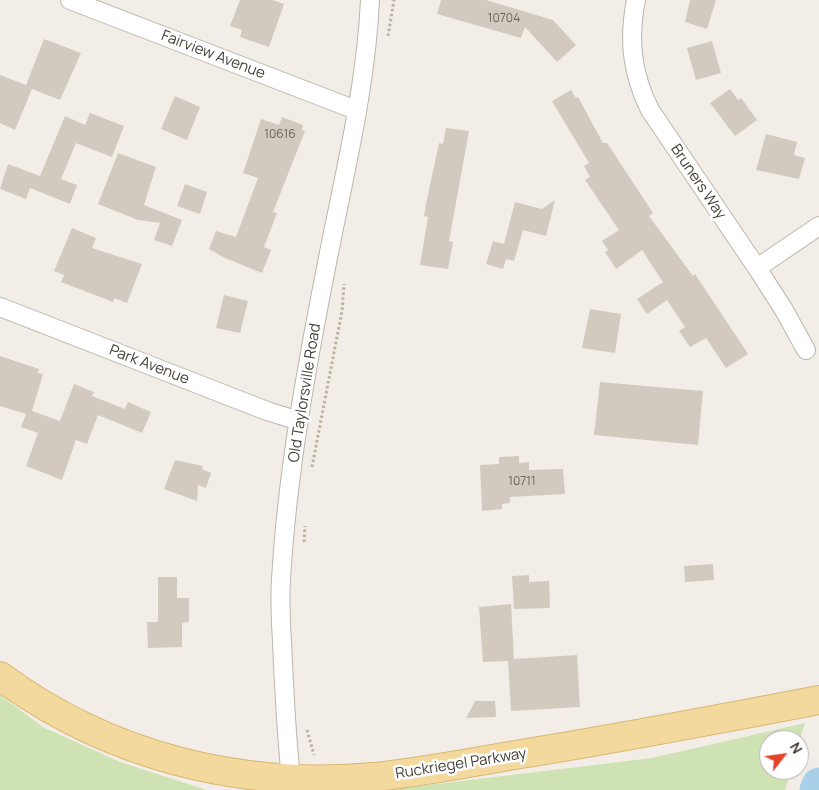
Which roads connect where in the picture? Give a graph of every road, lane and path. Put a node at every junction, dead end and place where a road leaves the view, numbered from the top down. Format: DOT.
graph roads {
  1 [pos="70,0"];
  2 [pos="370,0"];
  3 [pos="394,0"];
  4 [pos="636,0"];
  5 [pos="386,45"];
  6 [pos="356,110"];
  7 [pos="819,226"];
  8 [pos="757,268"];
  9 [pos="344,276"];
  10 [pos="0,307"];
  11 [pos="806,350"];
  12 [pos="299,421"];
  13 [pos="310,476"];
  14 [pos="305,523"];
  15 [pos="303,550"];
  16 [pos="0,676"];
  17 [pos="819,700"];
  18 [pos="306,722"];
  19 [pos="314,754"];
  20 [pos="292,785"];
  1 -- 6 [label="street, Fairview Avenue"];
  2 -- 6 [label="street, Old Taylorsville Road"];
  3 -- 5 [label="path"];
  4 -- 8 [label="street, Bruners Way"];
  6 -- 12 [label="street, Old Taylorsville Road"];
  7 -- 8 [label="street"];
  8 -- 11 [label="street, Bruners Way"];
  9 -- 13 [label="path"];
  10 -- 12 [label="street, Park Avenue"];
  12 -- 20 [label="street, Old Taylorsville Road"];
  14 -- 15 [label="path"];
  16 -- 20 [label="main road, Ruckriegel Parkway"];
  17 -- 20 [label="main road, Ruckriegel Parkway"];
  18 -- 19 [label="path"];
}
